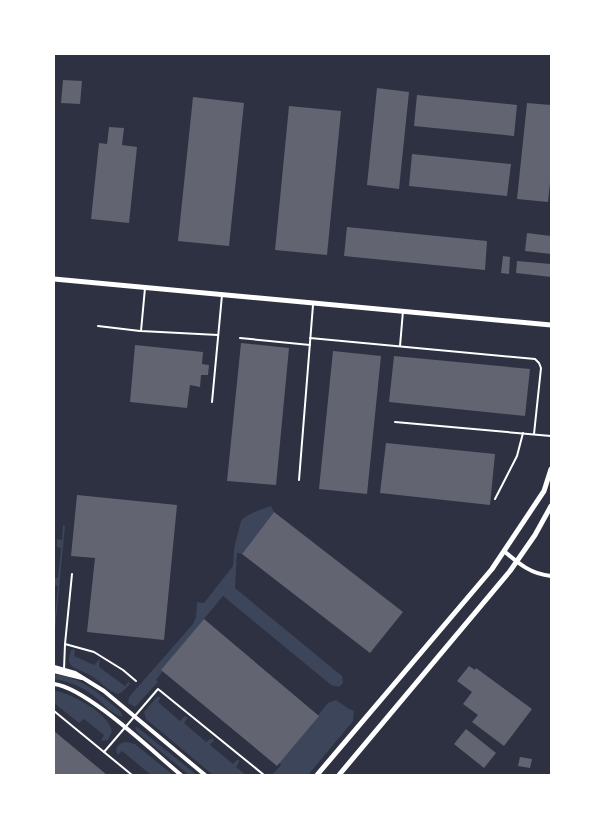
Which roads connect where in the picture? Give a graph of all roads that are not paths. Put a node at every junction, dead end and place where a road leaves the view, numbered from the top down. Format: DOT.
graph roads {
  1 [pos="54,279"];
  2 [pos="146,287"];
  3 [pos="222,295"];
  4 [pos="313,303"];
  5 [pos="403,311"];
  6 [pos="551,325"];
  7 [pos="98,326"];
  8 [pos="141,331"];
  9 [pos="218,335"];
  10 [pos="240,338"];
  11 [pos="310,338"];
  12 [pos="310,345"];
  13 [pos="400,346"];
  14 [pos="212,402"];
  15 [pos="395,422"];
  16 [pos="523,433"];
  17 [pos="534,434"];
  18 [pos="551,436"];
  19 [pos="551,469"];
  20 [pos="299,480"];
  21 [pos="495,499"];
  22 [pos="551,506"];
  23 [pos="504,551"];
  24 [pos="517,562"];
  25 [pos="72,574"];
  26 [pos="551,576"];
  27 [pos="65,644"];
  28 [pos="54,667"];
  29 [pos="64,669"];
  30 [pos="54,671"];
  31 [pos="84,678"];
  32 [pos="136,681"];
  33 [pos="54,684"];
  34 [pos="54,711"];
  35 [pos="135,717"];
  36 [pos="125,728"];
  37 [pos="104,752"];
  38 [pos="132,775"];
  39 [pos="181,775"];
  40 [pos="205,775"];
  41 [pos="264,775"];
  42 [pos="318,775"];
  43 [pos="339,775"];
  1 -- 2 [label="street"];
  2 -- 3 [label="street"];
  2 -- 8 [label="lane"];
  3 -- 4 [label="street"];
  3 -- 9 [label="lane"];
  4 -- 5 [label="street"];
  4 -- 11 [label="lane"];
  5 -- 6 [label="street"];
  5 -- 13 [label="lane"];
  7 -- 8 [label="lane"];
  8 -- 9 [label="lane"];
  9 -- 14 [label="lane"];
  10 -- 12 [label="lane"];
  11 -- 12 [label="lane"];
  11 -- 13 [label="lane"];
  12 -- 20 [label="lane"];
  13 -- 17 [label="lane"];
  15 -- 16 [label="lane"];
  16 -- 17 [label="lane"];
  16 -- 21 [label="lane"];
  17 -- 18 [label="lane"];
  19 -- 23 [label="street"];
  22 -- 24 [label="street"];
  23 -- 24 [label="street"];
  23 -- 42 [label="street"];
  24 -- 26 [label="street"];
  24 -- 43 [label="street"];
  25 -- 27 [label="lane"];
  27 -- 29 [label="lane"];
  27 -- 32 [label="lane"];
  28 -- 29 [label="street"];
  29 -- 31 [label="street"];
  30 -- 31 [label="street"];
  31 -- 35 [label="street"];
  33 -- 36 [label="street"];
  34 -- 37 [label="lane"];
  35 -- 36 [label="lane"];
  35 -- 40 [label="street"];
  35 -- 41 [label="lane"];
  36 -- 37 [label="lane"];
  36 -- 39 [label="street"];
  37 -- 38 [label="lane"];
}
